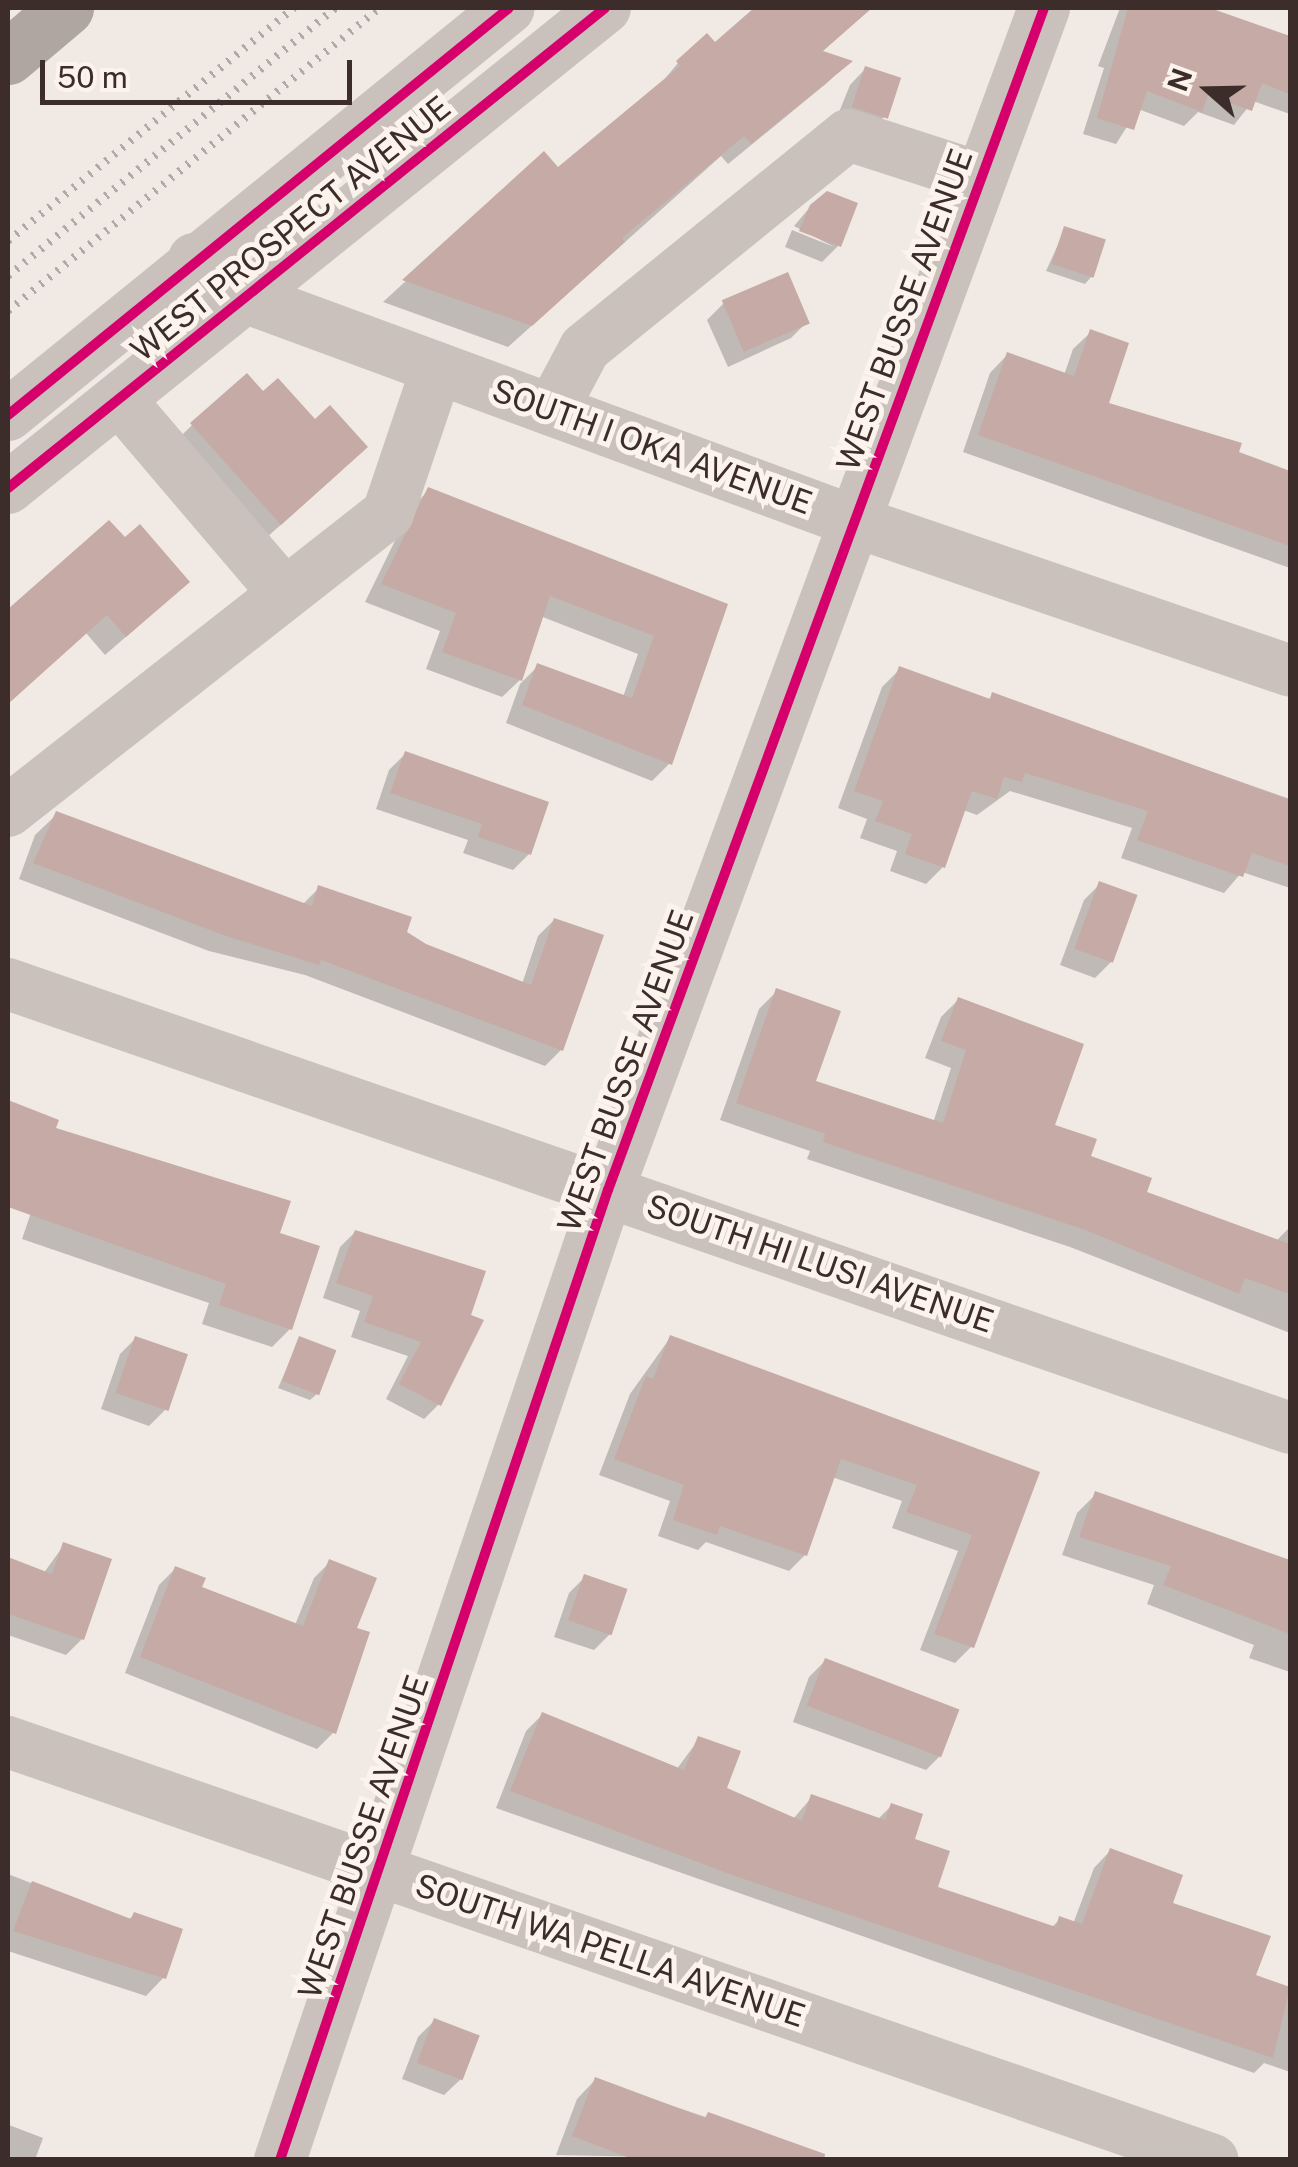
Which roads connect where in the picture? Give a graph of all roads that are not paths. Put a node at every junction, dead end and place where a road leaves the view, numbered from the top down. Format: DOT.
graph roads {
  1 [pos="66,8"];
  2 [pos="510,8"];
  3 [pos="605,8"];
  4 [pos="1044,8"];
  5 [pos="8,56"];
  6 [pos="981,178"];
  7 [pos="194,258"];
  8 [pos="247,298"];
  9 [pos="436,368"];
  10 [pos="120,399"];
  11 [pos="552,410"];
  12 [pos="8,414"];
  13 [pos="8,488"];
  14 [pos="853,521"];
  15 [pos="284,592"];
  16 [pos="1290,671"];
  17 [pos="8,812"];
  18 [pos="8,984"];
  19 [pos="608,1190"];
  20 [pos="1290,1428"];
  21 [pos="8,1742"];
  22 [pos="379,1872"];
  23 [pos="280,2160"];
  24 [pos="1213,2160"];
  1 -- 5 [label="main road"];
  2 -- 7 [label="street, WEST PROSPECT AVENUE"];
  3 -- 8 [label="street, WEST PROSPECT AVENUE"];
  4 -- 6 [label="street, WEST BUSSE AVENUE"];
  6 -- 11 [label="street"];
  6 -- 14 [label="street, WEST BUSSE AVENUE"];
  7 -- 8 [label="street, SOUTH I OKA AVENUE"];
  7 -- 12 [label="street, WEST PROSPECT AVENUE"];
  8 -- 9 [label="street, SOUTH I OKA AVENUE"];
  8 -- 10 [label="street, WEST PROSPECT AVENUE"];
  9 -- 11 [label="street, SOUTH I OKA AVENUE"];
  9 -- 15 [label="street"];
  10 -- 13 [label="street, WEST PROSPECT AVENUE"];
  10 -- 15 [label="street"];
  11 -- 14 [label="street, SOUTH I OKA AVENUE"];
  14 -- 16 [label="street, SOUTH I OKA AVENUE"];
  14 -- 19 [label="street, WEST BUSSE AVENUE"];
  15 -- 17 [label="street"];
  18 -- 19 [label="street, SOUTH HI LUSI AVENUE"];
  19 -- 20 [label="street, SOUTH HI LUSI AVENUE"];
  19 -- 22 [label="street, WEST BUSSE AVENUE"];
  21 -- 22 [label="street, SOUTH WA PELLA AVENUE"];
  22 -- 23 [label="street, WEST BUSSE AVENUE"];
  22 -- 24 [label="street, SOUTH WA PELLA AVENUE"];
}
